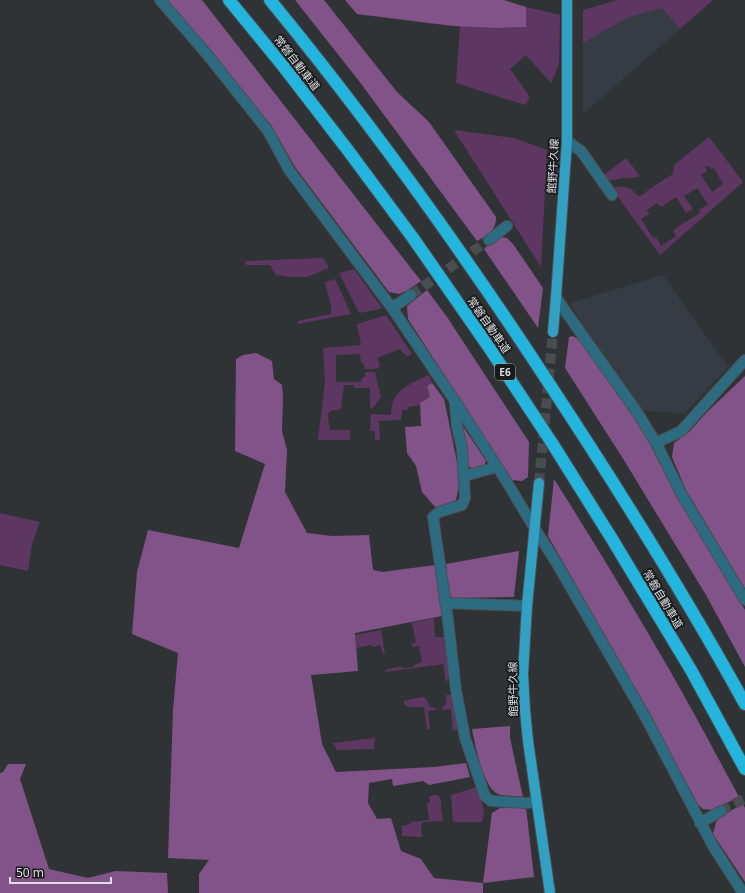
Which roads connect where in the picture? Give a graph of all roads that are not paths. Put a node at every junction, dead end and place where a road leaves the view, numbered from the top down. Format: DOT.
graph roads {
  1 [pos="160,0"];
  2 [pos="229,0"];
  3 [pos="270,0"];
  4 [pos="567,0"];
  5 [pos="567,141"];
  6 [pos="612,194"];
  7 [pos="507,226"];
  8 [pos="489,240"];
  9 [pos="411,295"];
  10 [pos="556,297"];
  11 [pos="392,308"];
  12 [pos="553,332"];
  13 [pos="745,360"];
  14 [pos="455,401"];
  15 [pos="656,443"];
  16 [pos="497,467"];
  17 [pos="464,476"];
  18 [pos="539,483"];
  19 [pos="535,529"];
  20 [pos="745,600"];
  21 [pos="445,603"];
  22 [pos="527,606"];
  23 [pos="745,704"];
  24 [pos="745,769"];
  25 [pos="537,801"];
  26 [pos="721,811"];
  27 [pos="700,823"];
  28 [pos="550,893"];
  29 [pos="743,893"];
  1 -- 11 [label="street"];
  2 -- 24 [label="highway, 常磐自動車道 / E6"];
  3 -- 23 [label="highway, 常磐自動車道"];
  4 -- 5 [label="main road, 館野牛久線"];
  5 -- 6 [label="street"];
  5 -- 10 [label="main road, 館野牛久線"];
  7 -- 8 [label="street"];
  9 -- 11 [label="street"];
  10 -- 12 [label="main road, 館野牛久線"];
  10 -- 15 [label="street"];
  11 -- 14 [label="street"];
  13 -- 15 [label="street"];
  14 -- 16 [label="street"];
  14 -- 17 [label="street"];
  15 -- 20 [label="street"];
  16 -- 17 [label="street"];
  16 -- 19 [label="street"];
  17 -- 21 [label="street"];
  18 -- 19 [label="main road, 館野牛久線"];
  19 -- 22 [label="main road, 館野牛久線"];
  19 -- 27 [label="street"];
  21 -- 22 [label="street"];
  21 -- 25 [label="street"];
  22 -- 25 [label="main road, 館野牛久線"];
  25 -- 28 [label="main road, 館野牛久線"];
  26 -- 27 [label="street"];
  27 -- 29 [label="street"];
}
